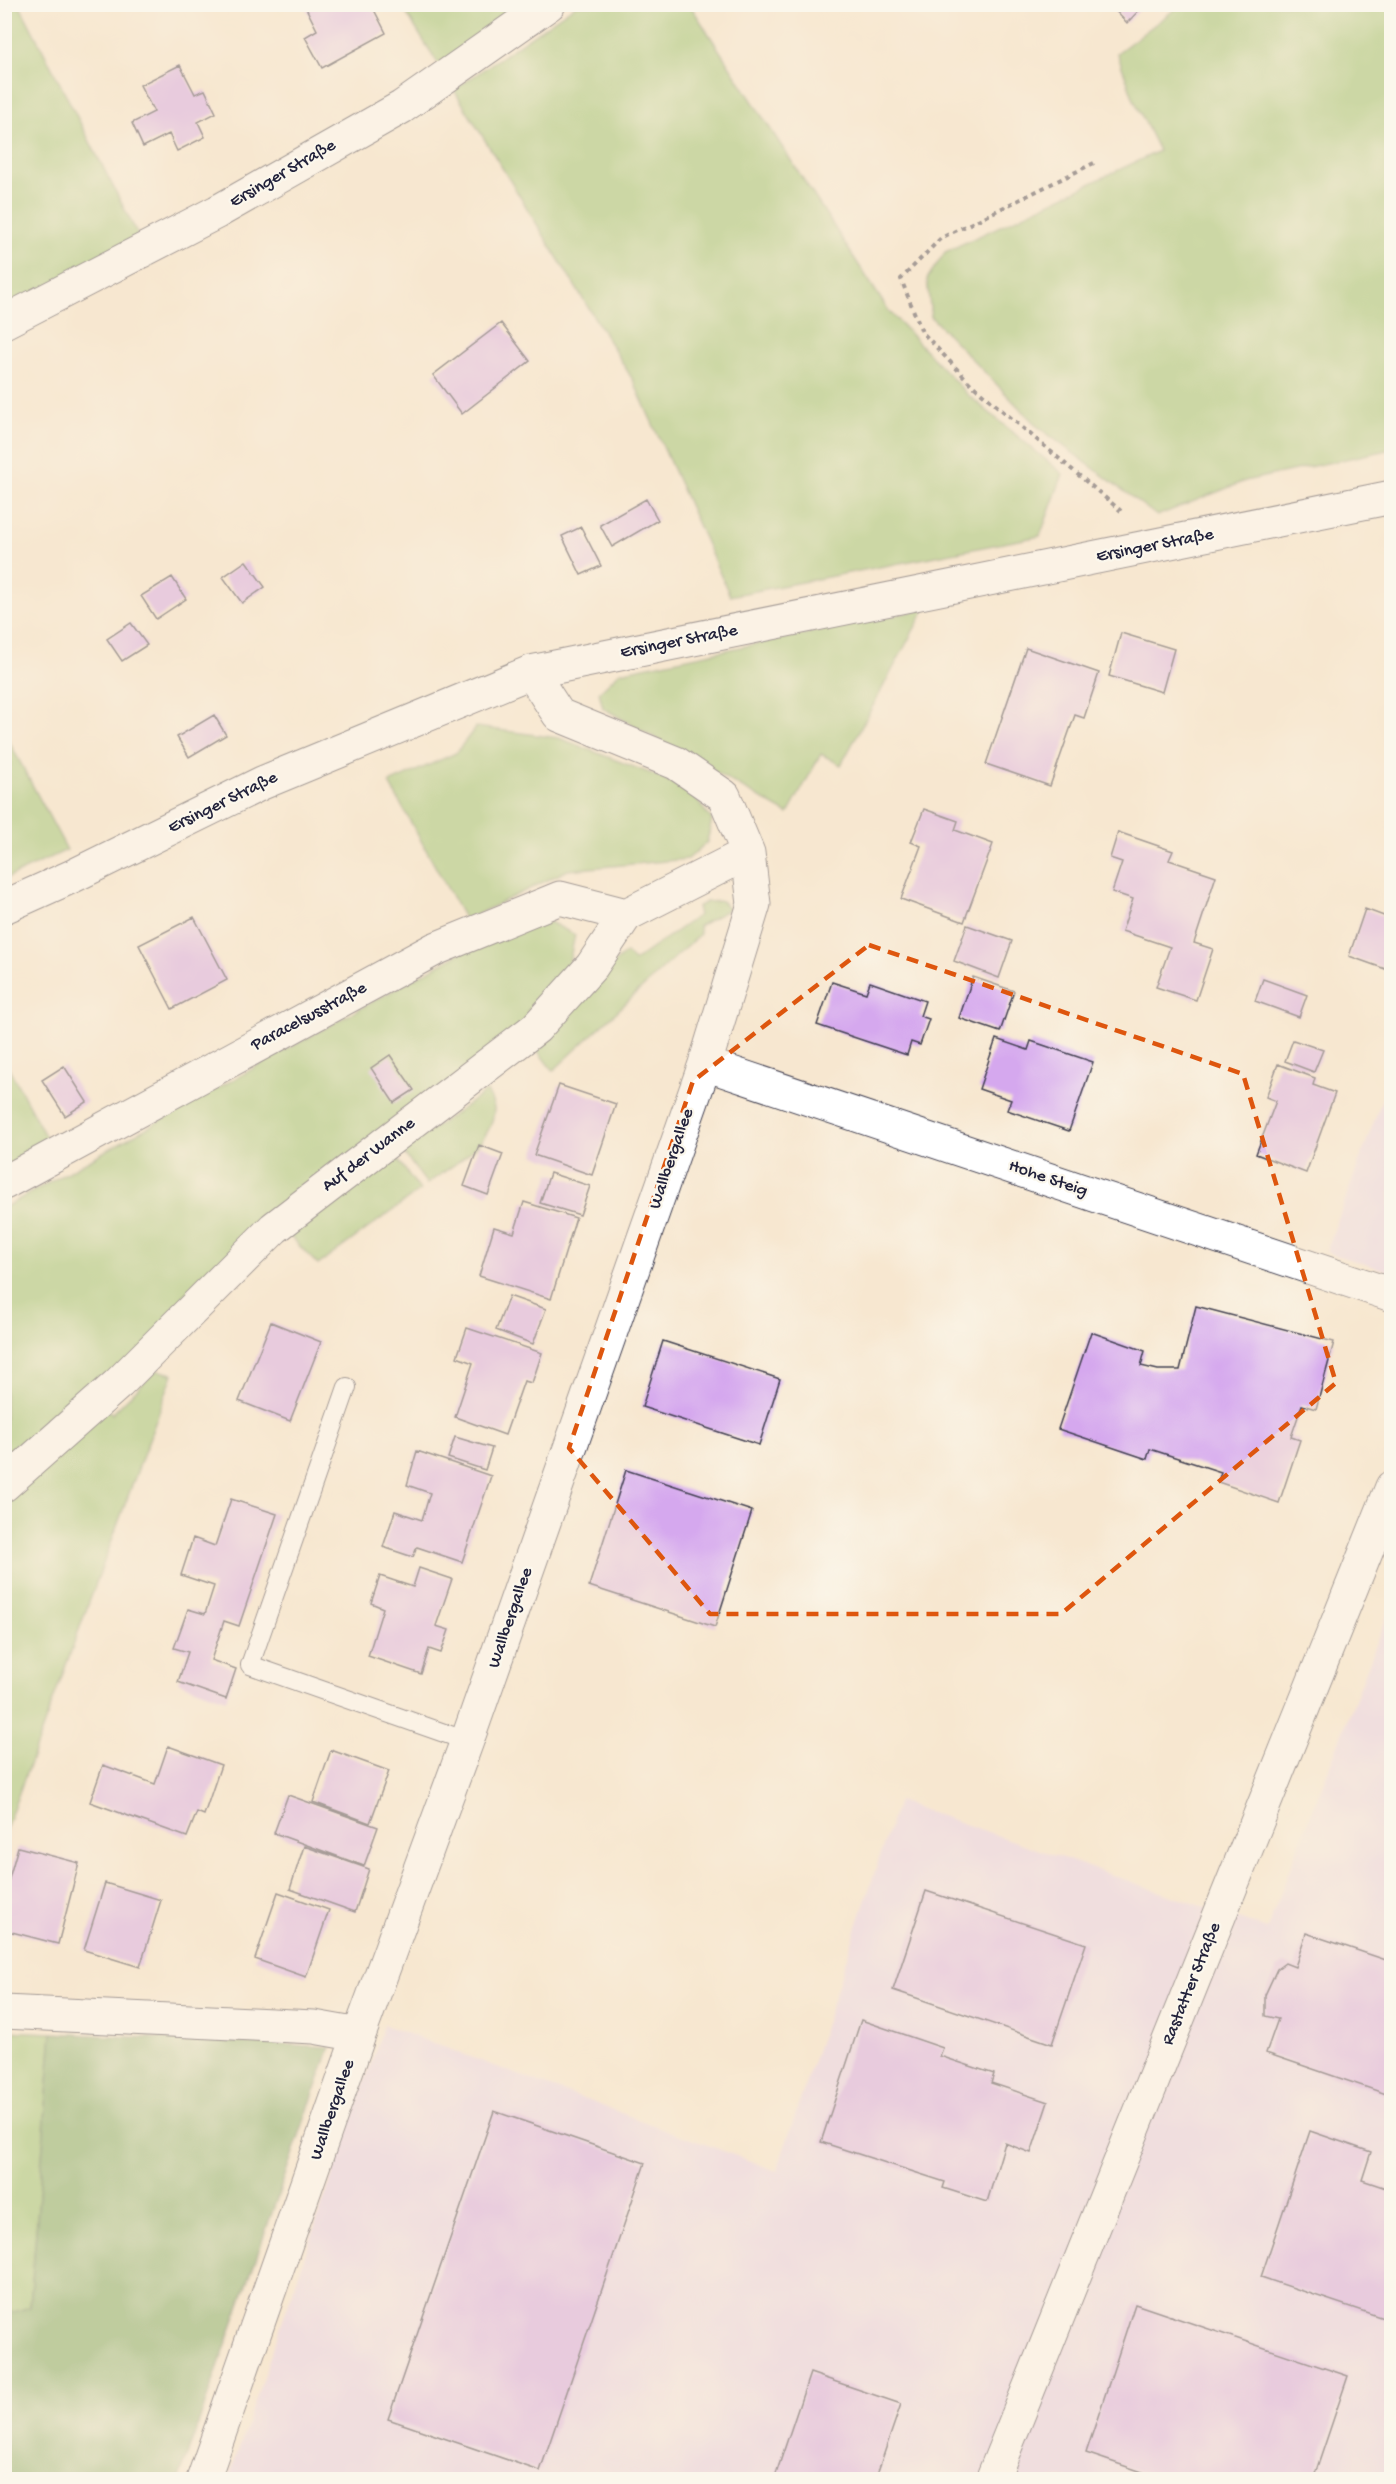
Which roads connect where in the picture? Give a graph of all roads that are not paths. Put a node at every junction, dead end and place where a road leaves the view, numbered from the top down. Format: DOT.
graph roads {
  1 [pos="549,4"];
  2 [pos="4,322"];
  3 [pos="1392,497"];
  4 [pos="531,672"];
  5 [pos="748,853"];
  6 [pos="4,907"];
  7 [pos="626,915"];
  8 [pos="705,1064"];
  9 [pos="4,1183"];
  10 [pos="1392,1295"];
  11 [pos="347,1387"];
  12 [pos="4,1485"];
  13 [pos="1392,1487"];
  14 [pos="467,1741"];
  15 [pos="4,2012"];
  16 [pos="359,2035"];
  17 [pos="203,2480"];
  18 [pos="992,2480"];
  1 -- 2 [label="street, Ersinger Straße"];
  3 -- 4 [label="street, Ersinger Straße"];
  4 -- 5 [label="street, Wallbergallee"];
  4 -- 6 [label="street, Ersinger Straße"];
  5 -- 7 [label="street, Auf der Wanne"];
  5 -- 8 [label="street, Wallbergallee"];
  7 -- 9 [label="street, Paracelsusstraße"];
  7 -- 12 [label="street, Auf der Wanne"];
  8 -- 10 [label="street, Hohe Steig"];
  8 -- 14 [label="street, Wallbergallee"];
  11 -- 14 [label="lane"];
  13 -- 18 [label="street, Rastatter Straße"];
  14 -- 16 [label="street, Wallbergallee"];
  15 -- 16 [label="street"];
  16 -- 17 [label="street, Wallbergallee"];
}
